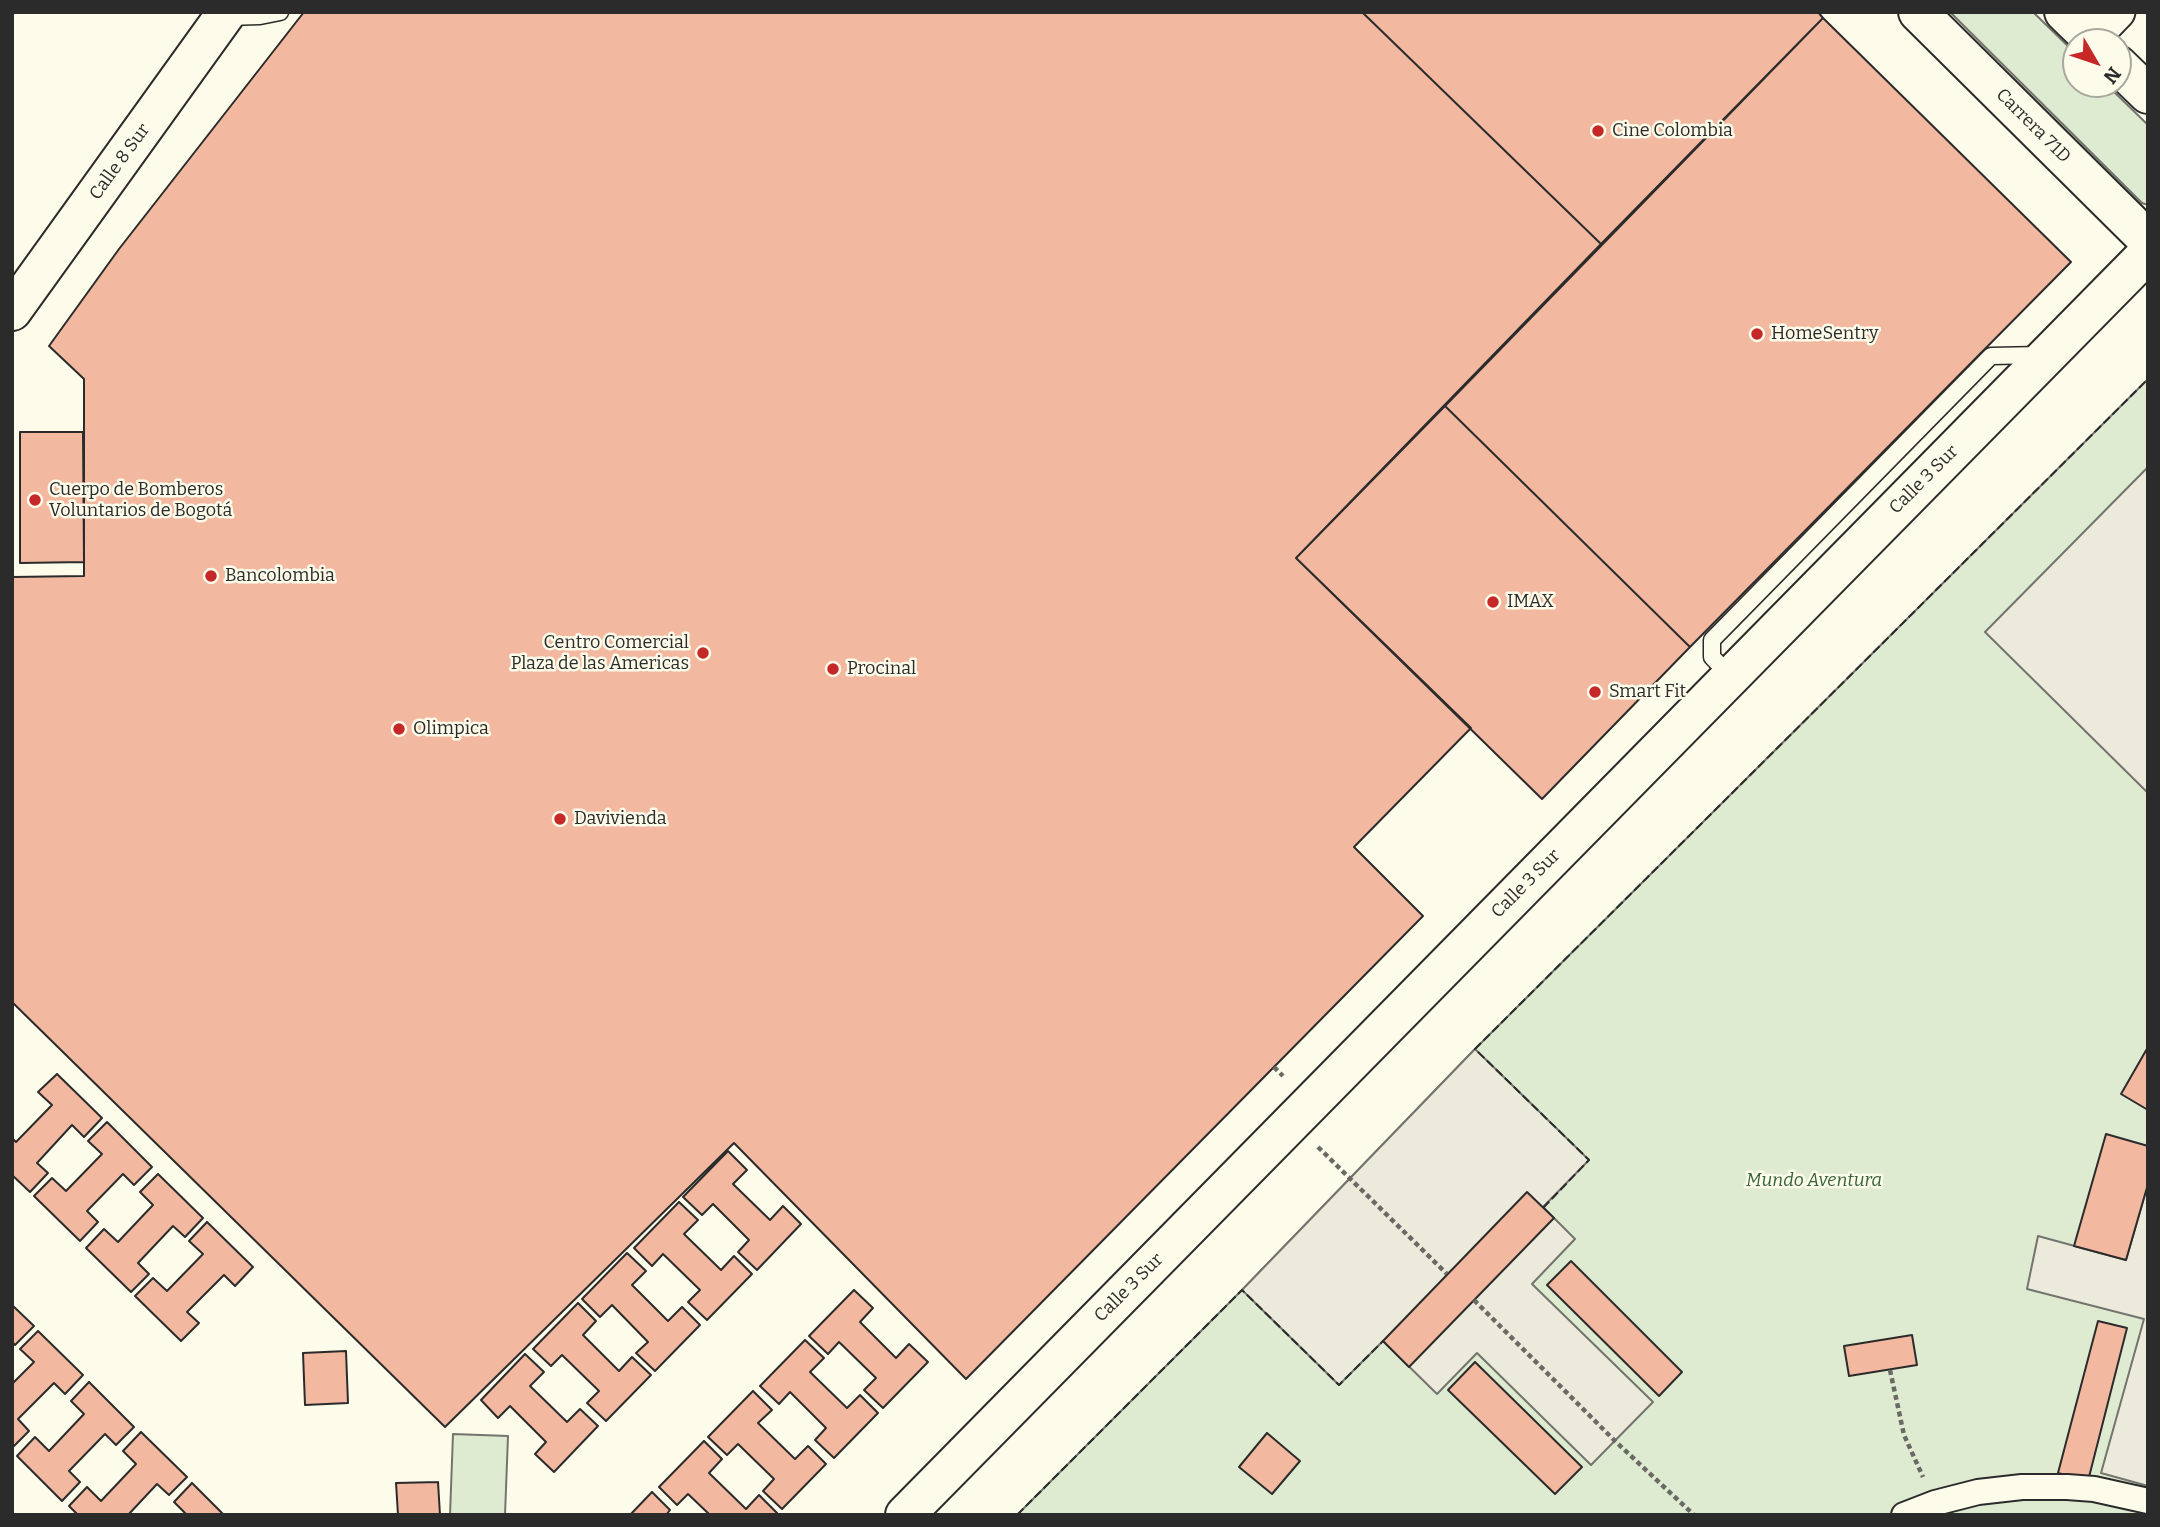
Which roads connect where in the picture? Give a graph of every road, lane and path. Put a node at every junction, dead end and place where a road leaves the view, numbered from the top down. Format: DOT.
graph roads {
  1 [pos="280,12"];
  2 [pos="1918,12"];
  3 [pos="2064,12"];
  4 [pos="226,15"];
  5 [pos="2089,28"];
  6 [pos="2132,73"];
  7 [pos="2148,94"];
  8 [pos="2148,240"];
  9 [pos="2148,253"];
  10 [pos="12,311"];
  11 [pos="1292,1122"];
  12 [pos="1447,1274"];
  13 [pos="1474,1300"];
  14 [pos="1890,1370"];
  15 [pos="2148,1501"];
  16 [pos="1935,1503"];
  17 [pos="905,1515"];
  18 [pos="1694,1515"];
  19 [pos="1904,1515"];
  1 -- 4 [label="lane"];
  2 -- 8 [label="street, Carrera 71D"];
  3 -- 5 [label="street"];
  4 -- 10 [label="street, Calle 8 Sur"];
  6 -- 7 [label="street"];
  9 -- 11 [label="street, Calle 3 Sur"];
  11 -- 12 [label="path"];
  11 -- 17 [label="street, Calle 3 Sur"];
  13 -- 18 [label="path"];
  14 -- 16 [label="path"];
  15 -- 16 [label="street"];
  16 -- 19 [label="street"];
}
